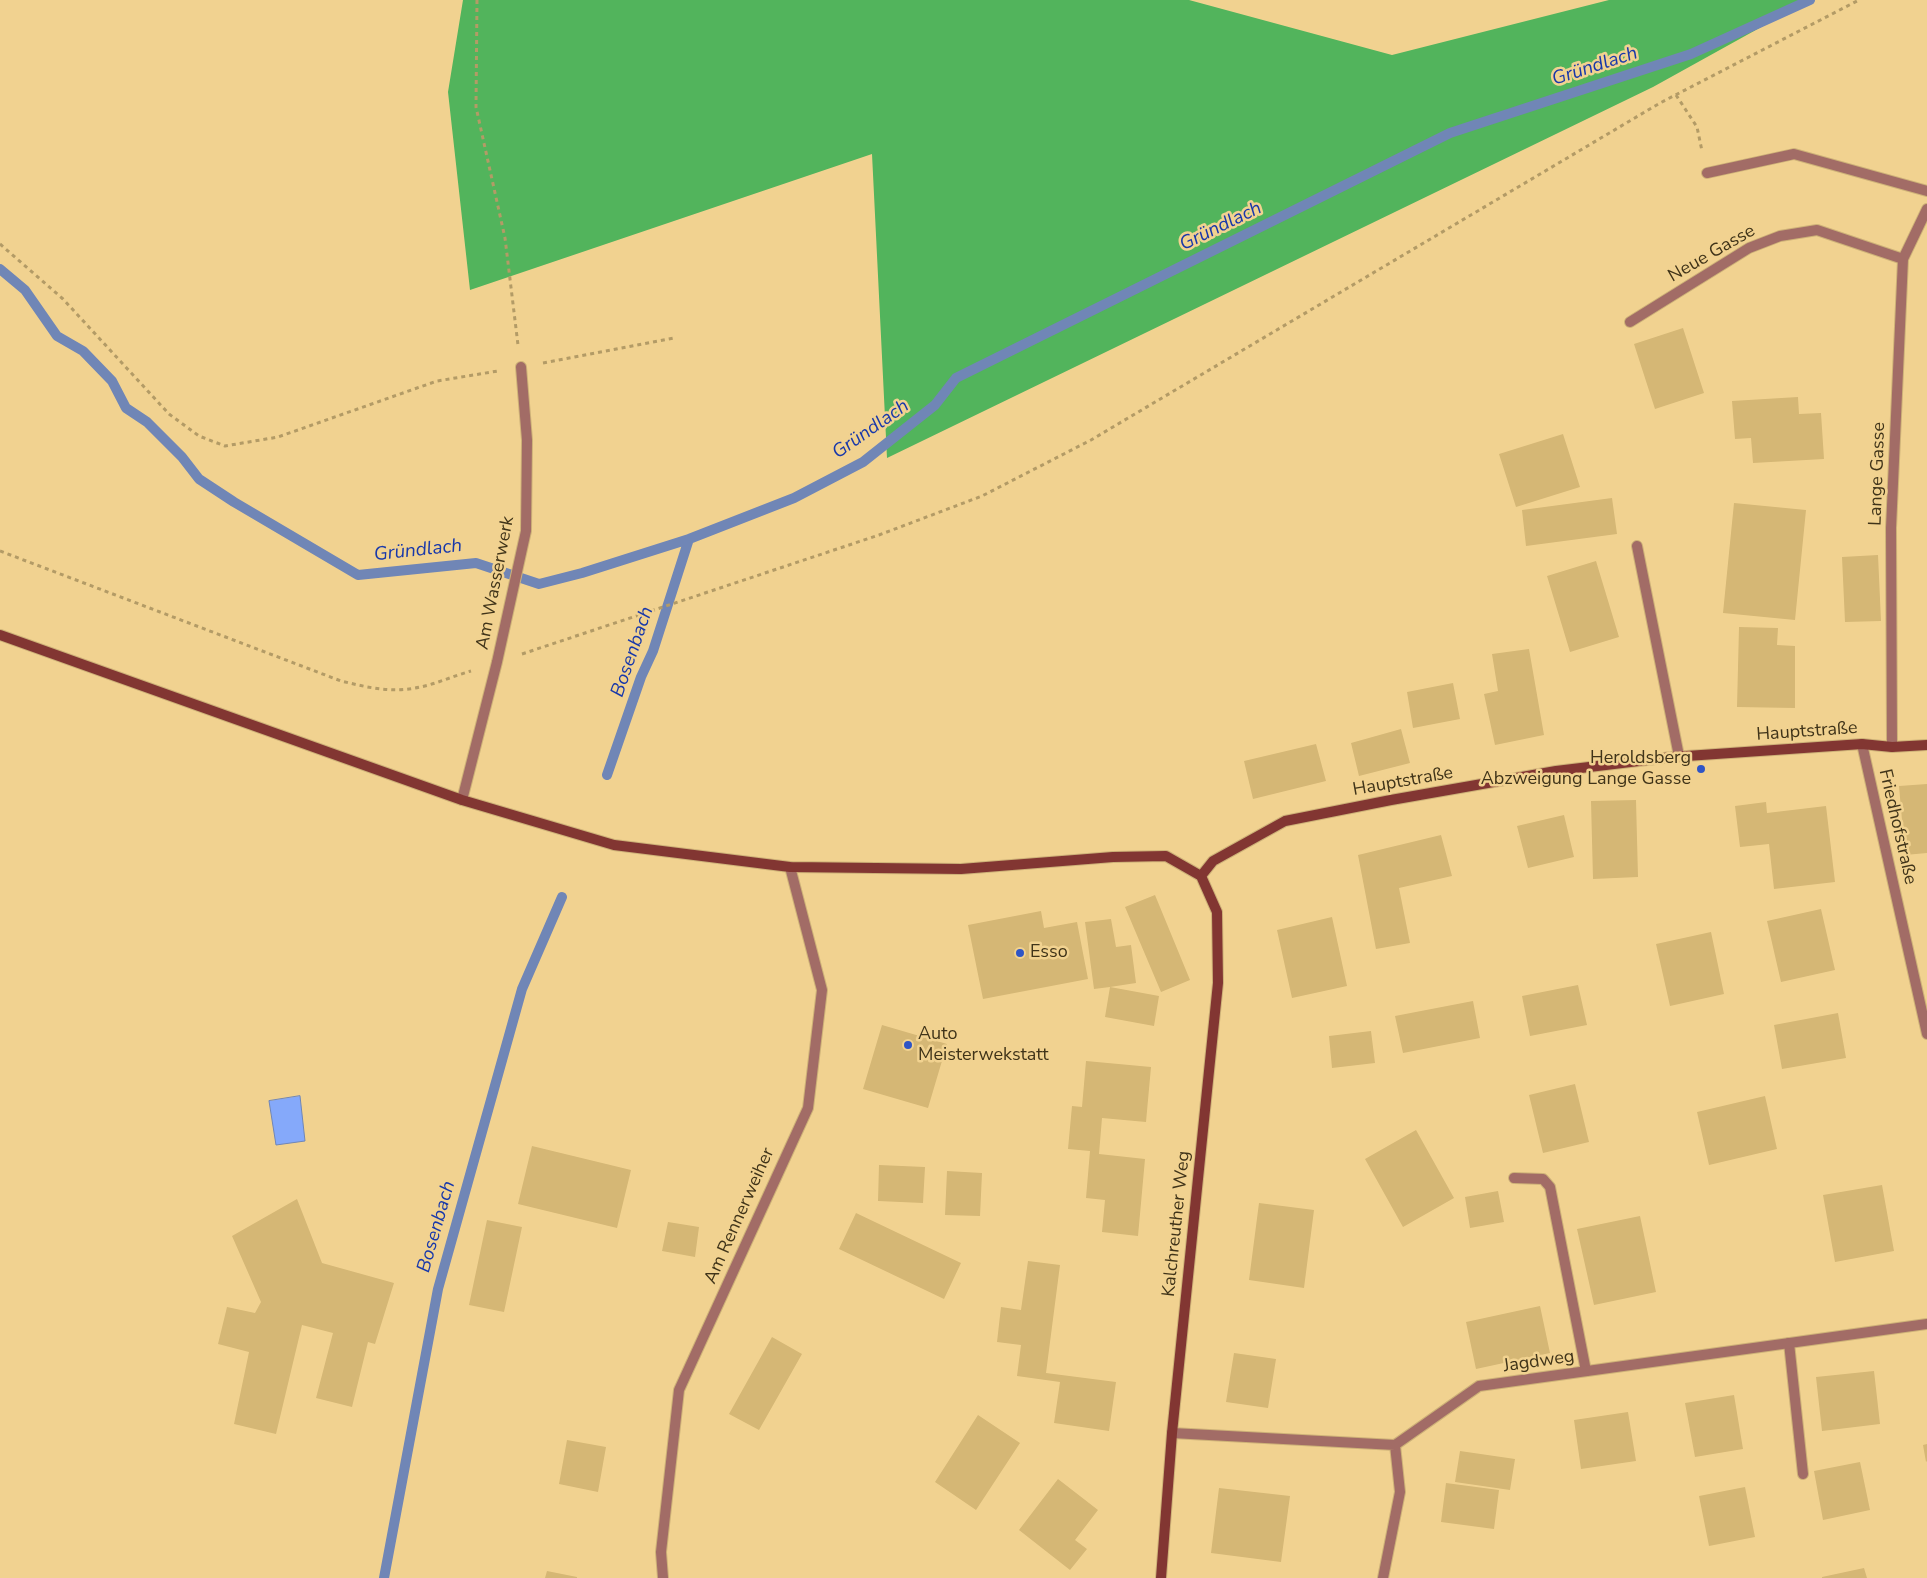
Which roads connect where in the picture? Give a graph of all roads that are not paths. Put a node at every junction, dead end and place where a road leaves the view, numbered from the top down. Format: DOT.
graph roads {
  1 [pos="1707,173"];
  2 [pos="1927,192"];
  3 [pos="1927,209"];
  4 [pos="1903,259"];
  5 [pos="1630,322"];
  6 [pos="521,367"];
  7 [pos="1637,546"];
  8 [pos="0,635"];
  9 [pos="1862,744"];
  10 [pos="1927,745"];
  11 [pos="1892,746"];
  12 [pos="1679,756"];
  13 [pos="462,800"];
  14 [pos="790,867"];
  15 [pos="1201,876"];
  16 [pos="1927,1034"];
  17 [pos="1514,1178"];
  18 [pos="1927,1324"];
  19 [pos="1789,1343"];
  20 [pos="1586,1372"];
  21 [pos="1172,1433"];
  22 [pos="1395,1445"];
  23 [pos="1803,1474"];
  24 [pos="663,1578"];
  25 [pos="1161,1578"];
  26 [pos="1383,1578"];
  1 -- 2 [label="street"];
  3 -- 4 [label="street, Lange Gasse"];
  4 -- 5 [label="street, Neue Gasse"];
  4 -- 11 [label="street, Lange Gasse"];
  6 -- 13 [label="street, Am Wasserwerk"];
  7 -- 12 [label="street"];
  8 -- 13 [label="main road"];
  9 -- 11 [label="main road, Hauptstraße"];
  9 -- 12 [label="main road, Hauptstraße"];
  9 -- 16 [label="street, Friedhofstraße"];
  10 -- 11 [label="main road, Hauptstraße"];
  12 -- 15 [label="main road, Hauptstraße"];
  13 -- 14 [label="main road"];
  14 -- 15 [label="main road"];
  14 -- 24 [label="street, Am Rennerweiher"];
  15 -- 21 [label="main road, Kalchreuther Weg"];
  17 -- 20 [label="street"];
  18 -- 19 [label="street, Jagdweg"];
  19 -- 20 [label="street, Jagdweg"];
  19 -- 23 [label="street"];
  20 -- 22 [label="street, Jagdweg"];
  21 -- 22 [label="street"];
  21 -- 25 [label="main road, Kalchreuther Weg"];
  22 -- 26 [label="street"];
}
